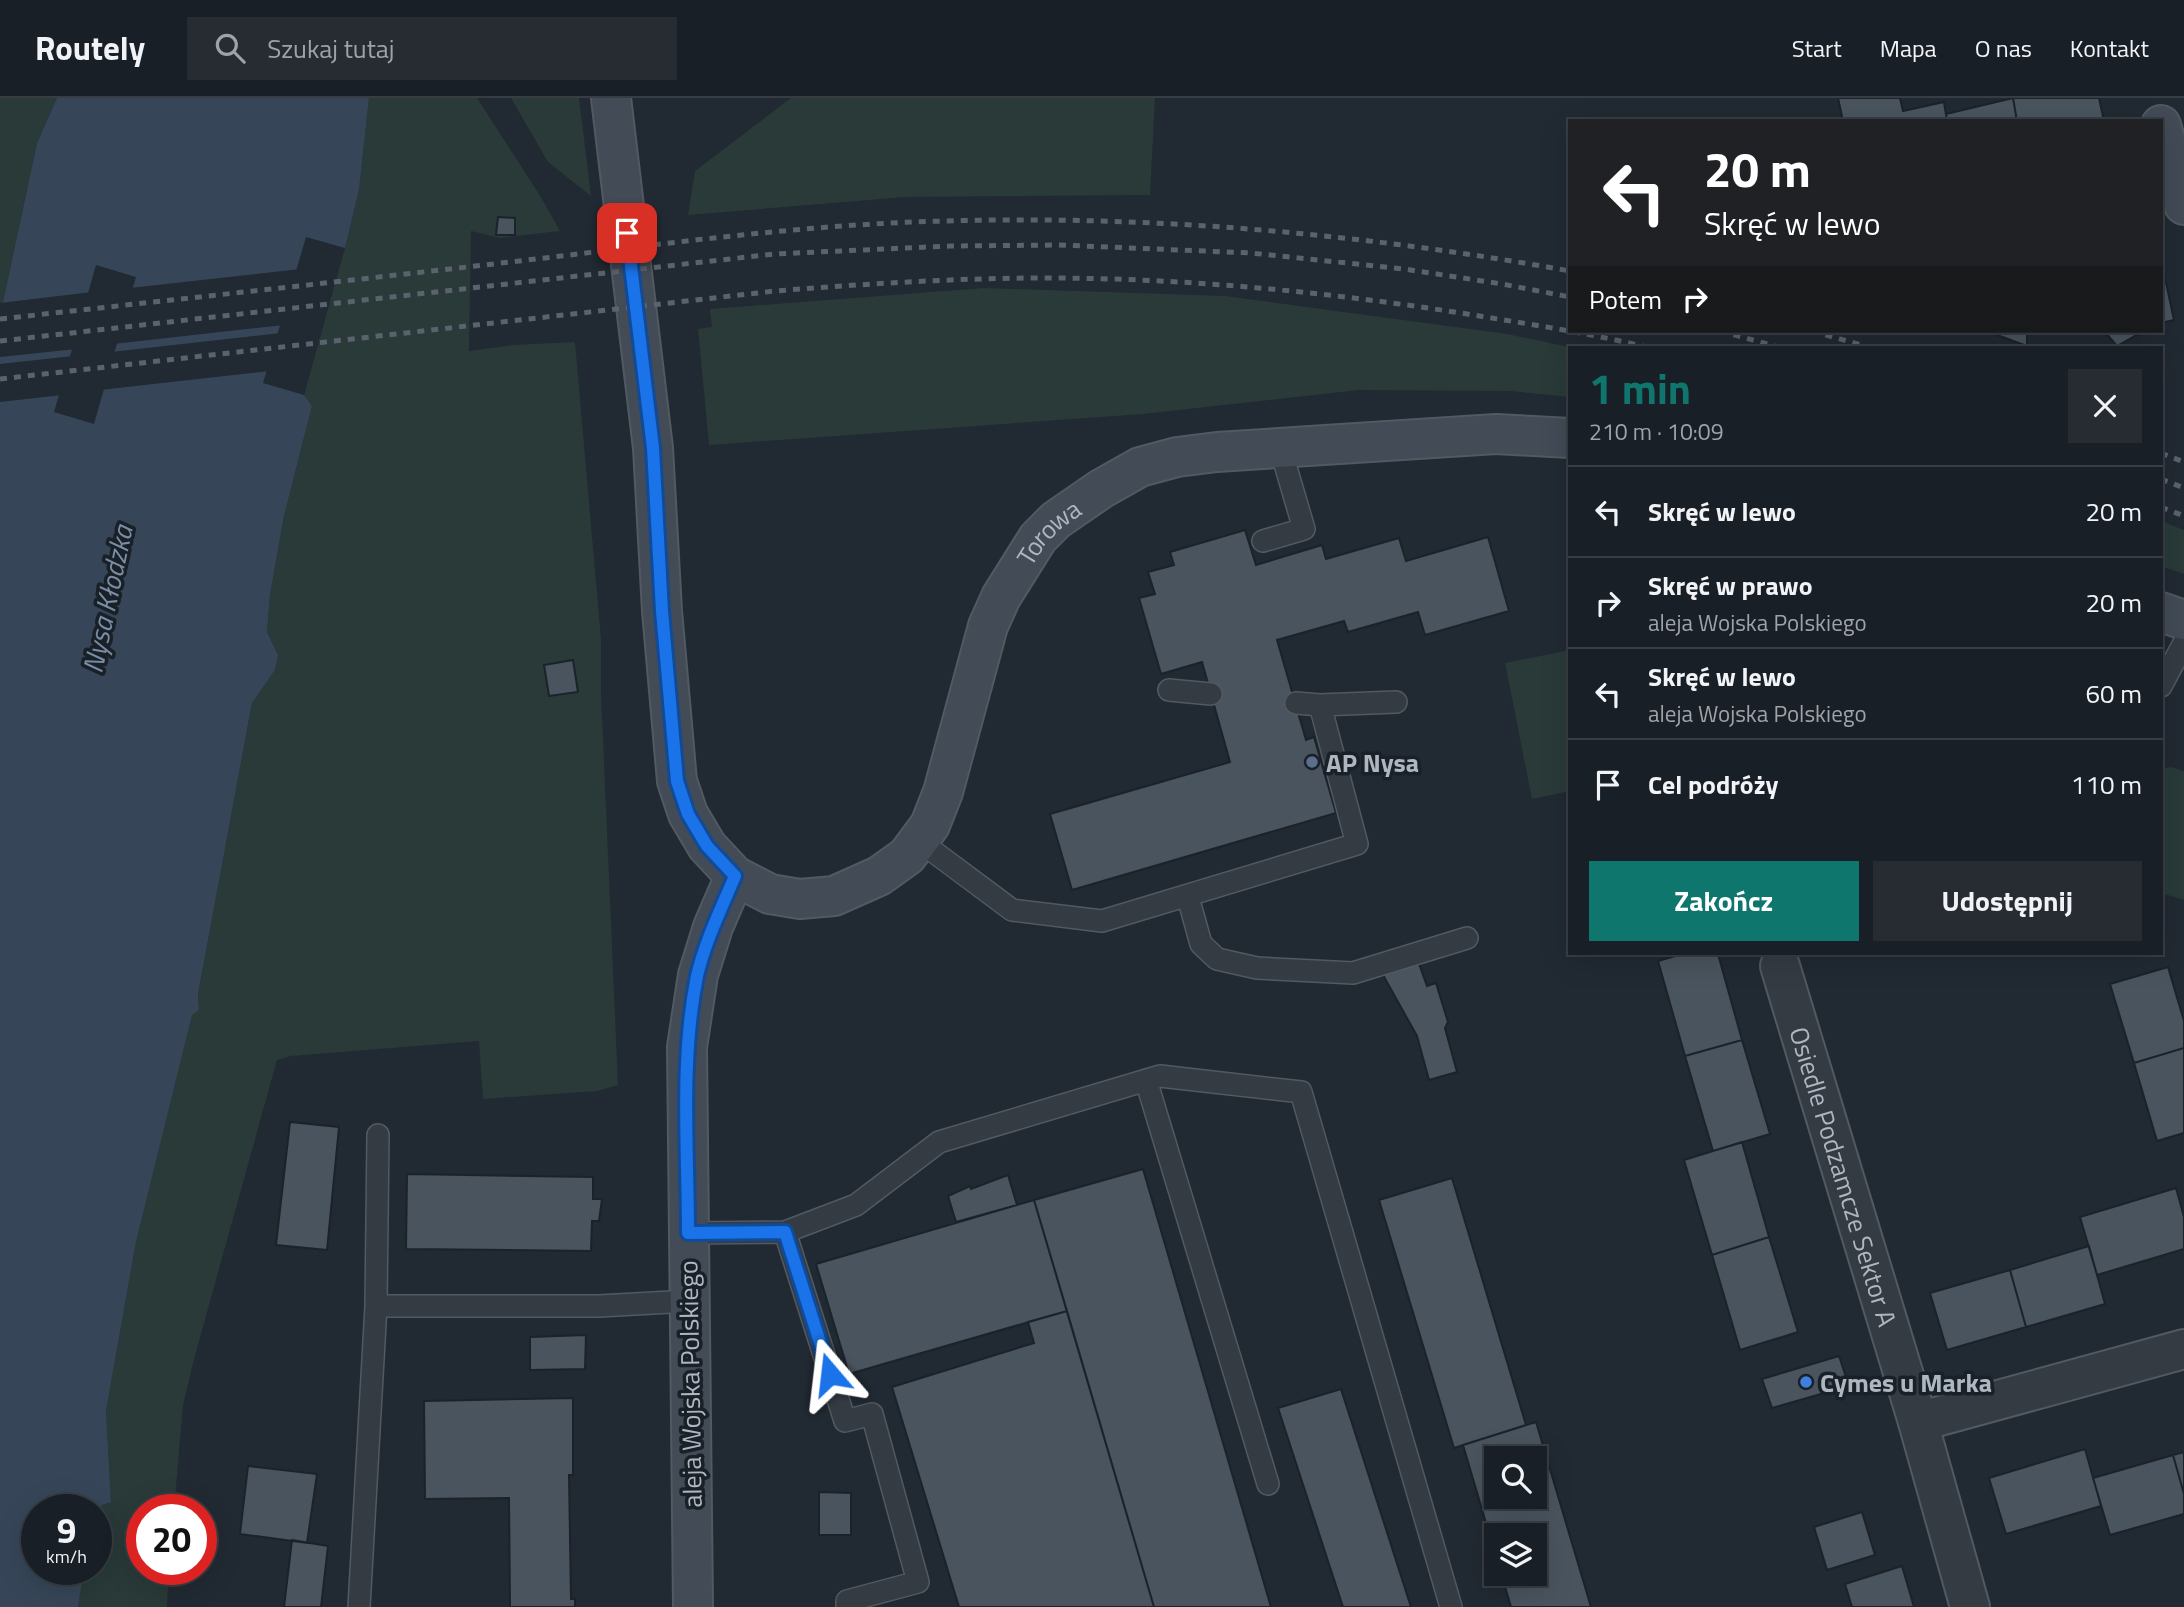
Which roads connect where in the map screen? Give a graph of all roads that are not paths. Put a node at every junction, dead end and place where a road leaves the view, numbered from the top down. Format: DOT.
graph roads {
  1 [pos="611,98"];
  2 [pos="2154,98"];
  3 [pos="2160,119"];
  4 [pos="2163,130"];
  5 [pos="2184,205"];
  6 [pos="1568,444"];
  7 [pos="1280,447"];
  8 [pos="1263,541"];
  9 [pos="2163,613"];
  10 [pos="2184,620"];
  11 [pos="2184,642"];
  12 [pos="2163,682"];
  13 [pos="1169,690"];
  14 [pos="1211,694"];
  15 [pos="1396,702"];
  16 [pos="1296,703"];
  17 [pos="1320,705"];
  18 [pos="918,840"];
  19 [pos="735,876"];
  20 [pos="1188,897"];
  21 [pos="1467,938"];
  22 [pos="1778,960"];
  23 [pos="1146,1080"];
  24 [pos="378,1135"];
  25 [pos="785,1232"];
  26 [pos="688,1233"];
  27 [pos="689,1301"];
  28 [pos="376,1306"];
  29 [pos="2184,1349"];
  30 [pos="1918,1422"];
  31 [pos="1268,1484"];
  32 [pos="359,1607"];
  33 [pos="693,1607"];
  34 [pos="847,1607"];
  35 [pos="1451,1607"];
  36 [pos="1970,1607"];
  1 -- 19 [label="street"];
  2 -- 3 [label="street"];
  4 -- 5 [label="street"];
  6 -- 7 [label="street, Torowa"];
  7 -- 8 [label="lane"];
  7 -- 18 [label="street, Torowa"];
  9 -- 10 [label="street"];
  11 -- 12 [label="lane"];
  13 -- 14 [label="lane"];
  15 -- 17 [label="lane"];
  16 -- 17 [label="lane"];
  17 -- 20 [label="lane"];
  18 -- 19 [label="street, Torowa"];
  18 -- 20 [label="lane"];
  19 -- 26 [label="street, aleja Wojska Polskiego"];
  20 -- 21 [label="lane"];
  22 -- 30 [label="street, Osiedle Podzamcze Sektor A"];
  23 -- 25 [label="lane"];
  23 -- 31 [label="lane"];
  23 -- 35 [label="lane"];
  24 -- 28 [label="lane"];
  25 -- 26 [label="lane"];
  25 -- 34 [label="lane"];
  26 -- 27 [label="street, aleja Wojska Polskiego"];
  27 -- 28 [label="lane"];
  27 -- 33 [label="street, aleja Wojska Polskiego"];
  28 -- 32 [label="lane"];
  29 -- 30 [label="street"];
  30 -- 36 [label="street, Osiedle Podzamcze Sektor A"];
}
